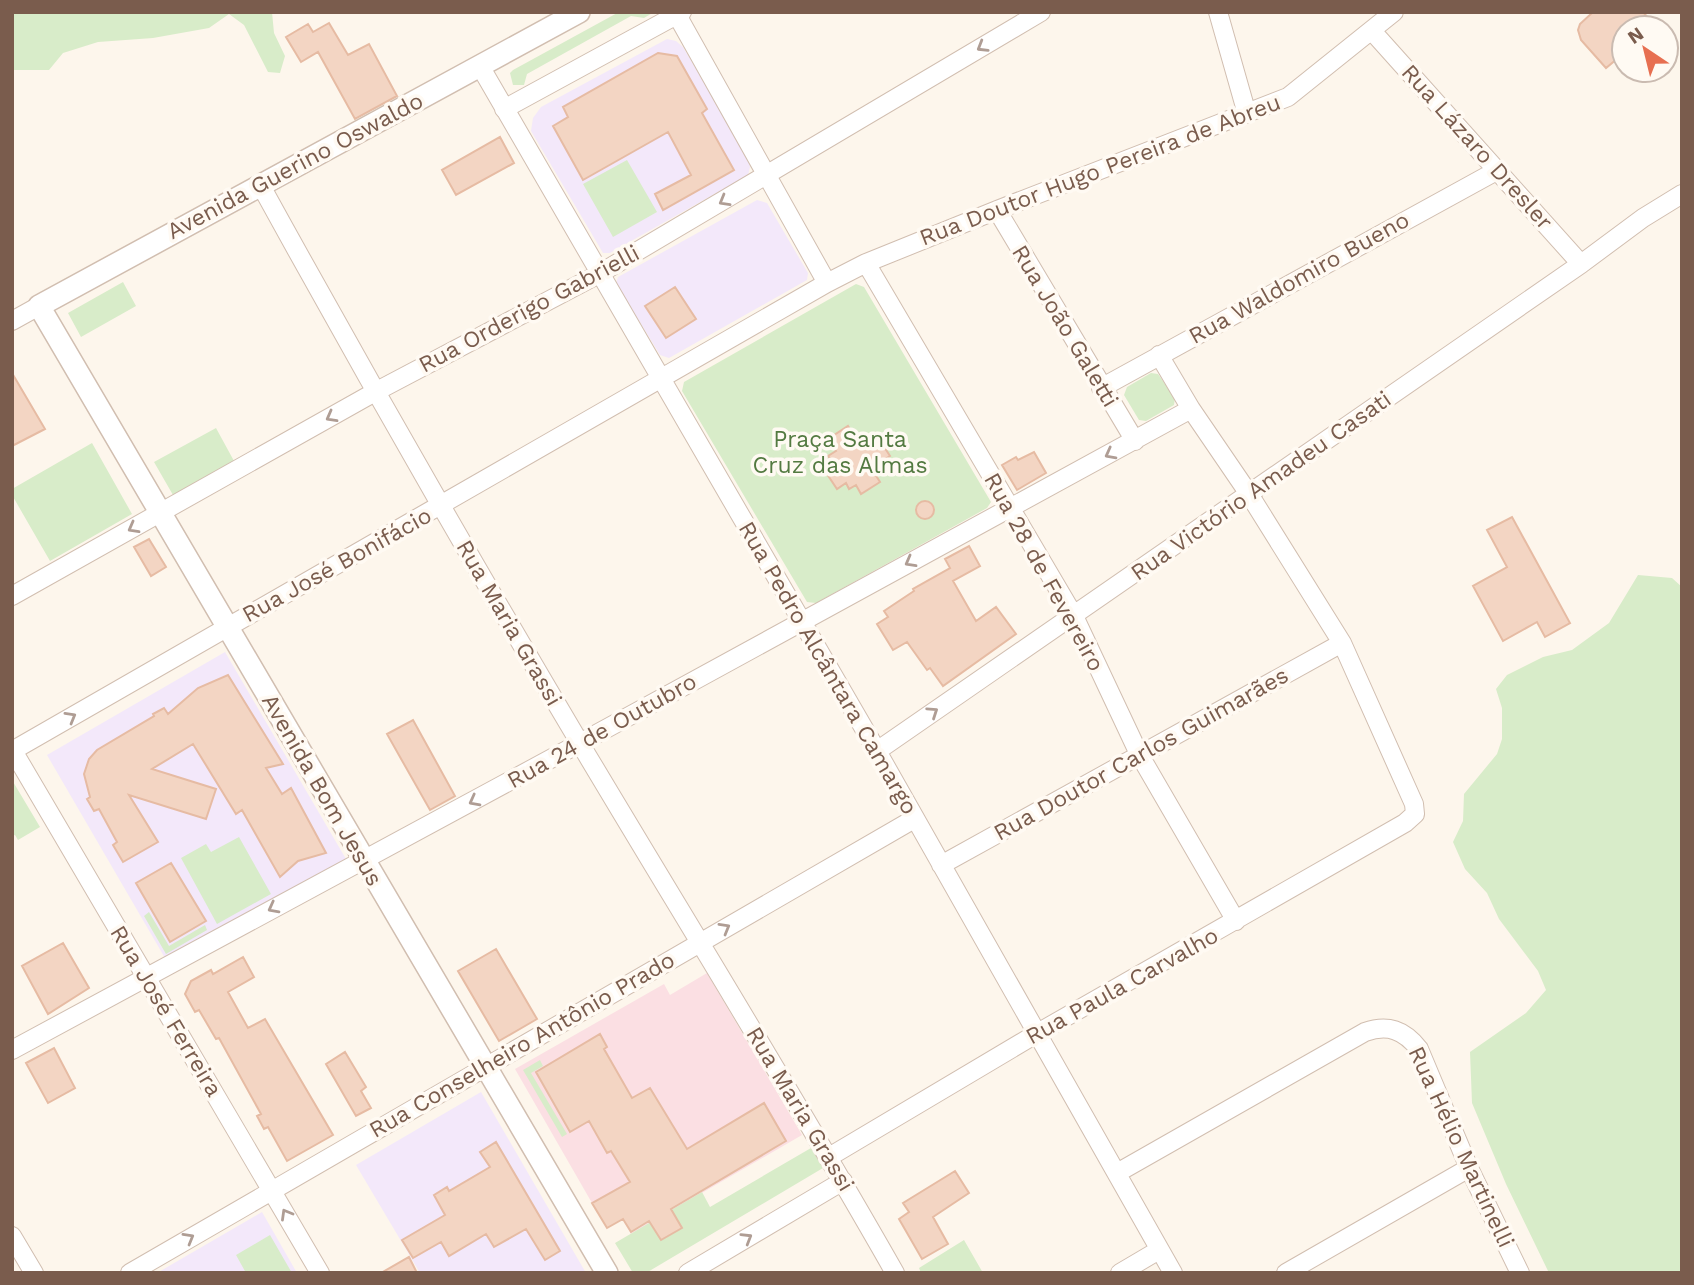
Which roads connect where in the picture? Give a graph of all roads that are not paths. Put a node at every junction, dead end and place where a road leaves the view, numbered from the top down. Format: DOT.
graph roads {
  1 [pos="579,12"];
  2 [pos="1041,12"];
  3 [pos="1218,12"];
  4 [pos="1394,12"];
  5 [pos="680,14"];
  6 [pos="1372,31"];
  7 [pos="480,66"];
  8 [pos="504,109"];
  9 [pos="1247,114"];
  10 [pos="1498,170"];
  11 [pos="766,176"];
  12 [pos="260,184"];
  13 [pos="1682,194"];
  14 [pos="997,210"];
  15 [pos="866,263"];
  16 [pos="1581,264"];
  17 [pos="599,274"];
  18 [pos="827,283"];
  19 [pos="39,306"];
  20 [pos="12,321"];
  21 [pos="1159,355"];
  22 [pos="662,379"];
  23 [pos="1101,388"];
  24 [pos="375,393"];
  25 [pos="1191,409"];
  26 [pos="1135,441"];
  27 [pos="1249,494"];
  28 [pos="441,507"];
  29 [pos="1010,508"];
  30 [pos="160,513"];
  31 [pos="12,596"];
  32 [pos="1074,616"];
  33 [pos="802,622"];
  34 [pos="227,626"];
  35 [pos="1342,643"];
  36 [pos="580,743"];
  37 [pos="13,750"];
  38 [pos="877,751"];
  39 [pos="1139,754"];
  40 [pos="914,819"];
  41 [pos="363,859"];
  42 [pos="941,865"];
  43 [pos="1236,921"];
  44 [pos="700,943"];
  45 [pos="145,977"];
  46 [pos="1036,1034"];
  47 [pos="12,1050"];
  48 [pos="484,1066"];
  49 [pos="829,1157"];
  50 [pos="1469,1168"];
  51 [pos="1117,1173"];
  52 [pos="843,1181"];
  53 [pos="273,1190"];
  54 [pos="12,1236"];
  55 [pos="1159,1250"];
  56 [pos="34,1273"];
  57 [pos="130,1273"];
  58 [pos="320,1273"];
  59 [pos="607,1273"];
  60 [pos="688,1273"];
  61 [pos="895,1273"];
  62 [pos="1119,1273"];
  63 [pos="1173,1273"];
  64 [pos="1286,1273"];
  65 [pos="1520,1273"];
  1 -- 7 [label="street, Avenida Guerino Oswaldo"];
  2 -- 11 [label="street, Rua Orderigo Gabrielli, one-way"];
  3 -- 9 [label="street"];
  4 -- 6 [label="street, Rua Doutor Hugo Pereira de Abreu"];
  5 -- 8 [label="street"];
  5 -- 11 [label="street"];
  6 -- 9 [label="street, Rua Doutor Hugo Pereira de Abreu"];
  6 -- 10 [label="street, Rua Lázaro Dresler"];
  7 -- 8 [label="street, Rua Pedro Alcântara Camargo"];
  7 -- 12 [label="street, Avenida Guerino Oswaldo"];
  8 -- 17 [label="street, Rua Pedro Alcântara Camargo"];
  9 -- 14 [label="street, Rua Doutor Hugo Pereira de Abreu"];
  10 -- 16 [label="street, Rua Lázaro Dresler"];
  10 -- 21 [label="street, Rua Waldomiro Bueno"];
  11 -- 17 [label="street, Rua Orderigo Gabrielli, one-way"];
  11 -- 18 [label="street"];
  12 -- 19 [label="street, Avenida Guerino Oswaldo"];
  12 -- 24 [label="street, Rua Maria Grassi"];
  13 -- 16 [label="street, Rua Victório Amadeu Casati"];
  14 -- 15 [label="street, Rua Doutor Hugo Pereira de Abreu"];
  14 -- 23 [label="street, Rua João Galetti"];
  15 -- 18 [label="street, Rua Doutor Hugo Pereira de Abreu"];
  15 -- 29 [label="street, Rua 28 de Fevereiro"];
  16 -- 27 [label="street, Rua Victório Amadeu Casati"];
  17 -- 22 [label="street, Rua Pedro Alcântara Camargo"];
  17 -- 24 [label="street, Rua Orderigo Gabrielli"];
  18 -- 22 [label="street, Rua José Bonifácio"];
  19 -- 20 [label="street, Avenida Guerino Oswaldo"];
  19 -- 30 [label="street, Avenida Bom Jesus"];
  21 -- 23 [label="street, Rua Waldomiro Bueno"];
  21 -- 25 [label="street"];
  22 -- 28 [label="street, Rua José Bonifácio"];
  22 -- 33 [label="street, Rua Pedro Alcântara Camargo"];
  23 -- 26 [label="street, Rua João Galetti"];
  24 -- 28 [label="street, Rua Maria Grassi"];
  24 -- 30 [label="street, Rua Orderigo Gabrielli, one-way"];
  25 -- 26 [label="street, Rua 24 de Outubro"];
  25 -- 27 [label="street"];
  26 -- 29 [label="street, Rua 24 de Outubro, one-way"];
  27 -- 32 [label="street, Rua Victório Amadeu Casati"];
  27 -- 35 [label="street"];
  28 -- 34 [label="street, Rua José Bonifácio"];
  28 -- 36 [label="street, Rua Maria Grassi"];
  29 -- 32 [label="street, Rua 28 de Fevereiro"];
  29 -- 33 [label="street, Rua 24 de Outubro, one-way"];
  30 -- 31 [label="street, Rua Orderigo Gabrielli, one-way"];
  30 -- 34 [label="street, Avenida Bom Jesus"];
  38 -- 32 [label="street, Rua Victório Amadeu Casati, one-way"];
  32 -- 39 [label="street, Rua 28 de Fevereiro"];
  33 -- 36 [label="street, Rua 24 de Outubro"];
  33 -- 38 [label="street, Rua Pedro Alcântara Camargo"];
  37 -- 34 [label="street, Rua José Bonifácio, one-way"];
  34 -- 41 [label="street, Avenida Bom Jesus"];
  35 -- 39 [label="street, Rua Doutor Carlos Guimarães"];
  35 -- 43 [label="street, Rua Paula Carvalho"];
  36 -- 41 [label="street, Rua 24 de Outubro, one-way"];
  36 -- 44 [label="street, Rua Maria Grassi"];
  37 -- 45 [label="street, Rua José Ferreira"];
  38 -- 40 [label="street, Rua Pedro Alcântara Camargo"];
  39 -- 42 [label="street, Rua Doutor Carlos Guimarães"];
  39 -- 43 [label="street, Rua 28 de Fevereiro"];
  40 -- 42 [label="street, Rua Pedro Alcântara Camargo"];
  44 -- 40 [label="street, Rua Conselheiro Antônio Prado, one-way"];
  41 -- 45 [label="street, Rua 24 de Outubro, one-way"];
  41 -- 48 [label="street, Avenida Bom Jesus"];
  42 -- 46 [label="street, Rua Pedro Alcântara Camargo"];
  43 -- 46 [label="street, Rua Paula Carvalho"];
  44 -- 48 [label="street, Rua Conselheiro Antônio Prado"];
  44 -- 49 [label="street, Rua Maria Grassi"];
  45 -- 47 [label="street, Rua 24 de Outubro"];
  45 -- 53 [label="street, Rua José Ferreira"];
  46 -- 49 [label="street, Rua Paula Carvalho"];
  46 -- 51 [label="street, Rua Pedro Alcântara Camargo"];
  48 -- 53 [label="street, Rua Conselheiro Antônio Prado"];
  48 -- 59 [label="street, Avenida Bom Jesus"];
  49 -- 52 [label="street, Rua Maria Grassi"];
  50 -- 51 [label="street, Rua Hélio Martinelli"];
  50 -- 64 [label="street"];
  50 -- 65 [label="street, Rua Hélio Martinelli"];
  51 -- 55 [label="street, Rua Pedro Alcântara Camargo"];
  60 -- 52 [label="street, one-way"];
  52 -- 61 [label="street, Rua Maria Grassi"];
  57 -- 53 [label="street, Rua Conselheiro Antônio Prado, one-way"];
  58 -- 53 [label="street, Rua José Ferreira, one-way"];
  54 -- 56 [label="street"];
  55 -- 62 [label="street"];
  55 -- 63 [label="street, Rua Pedro Alcântara Camargo"];
}
